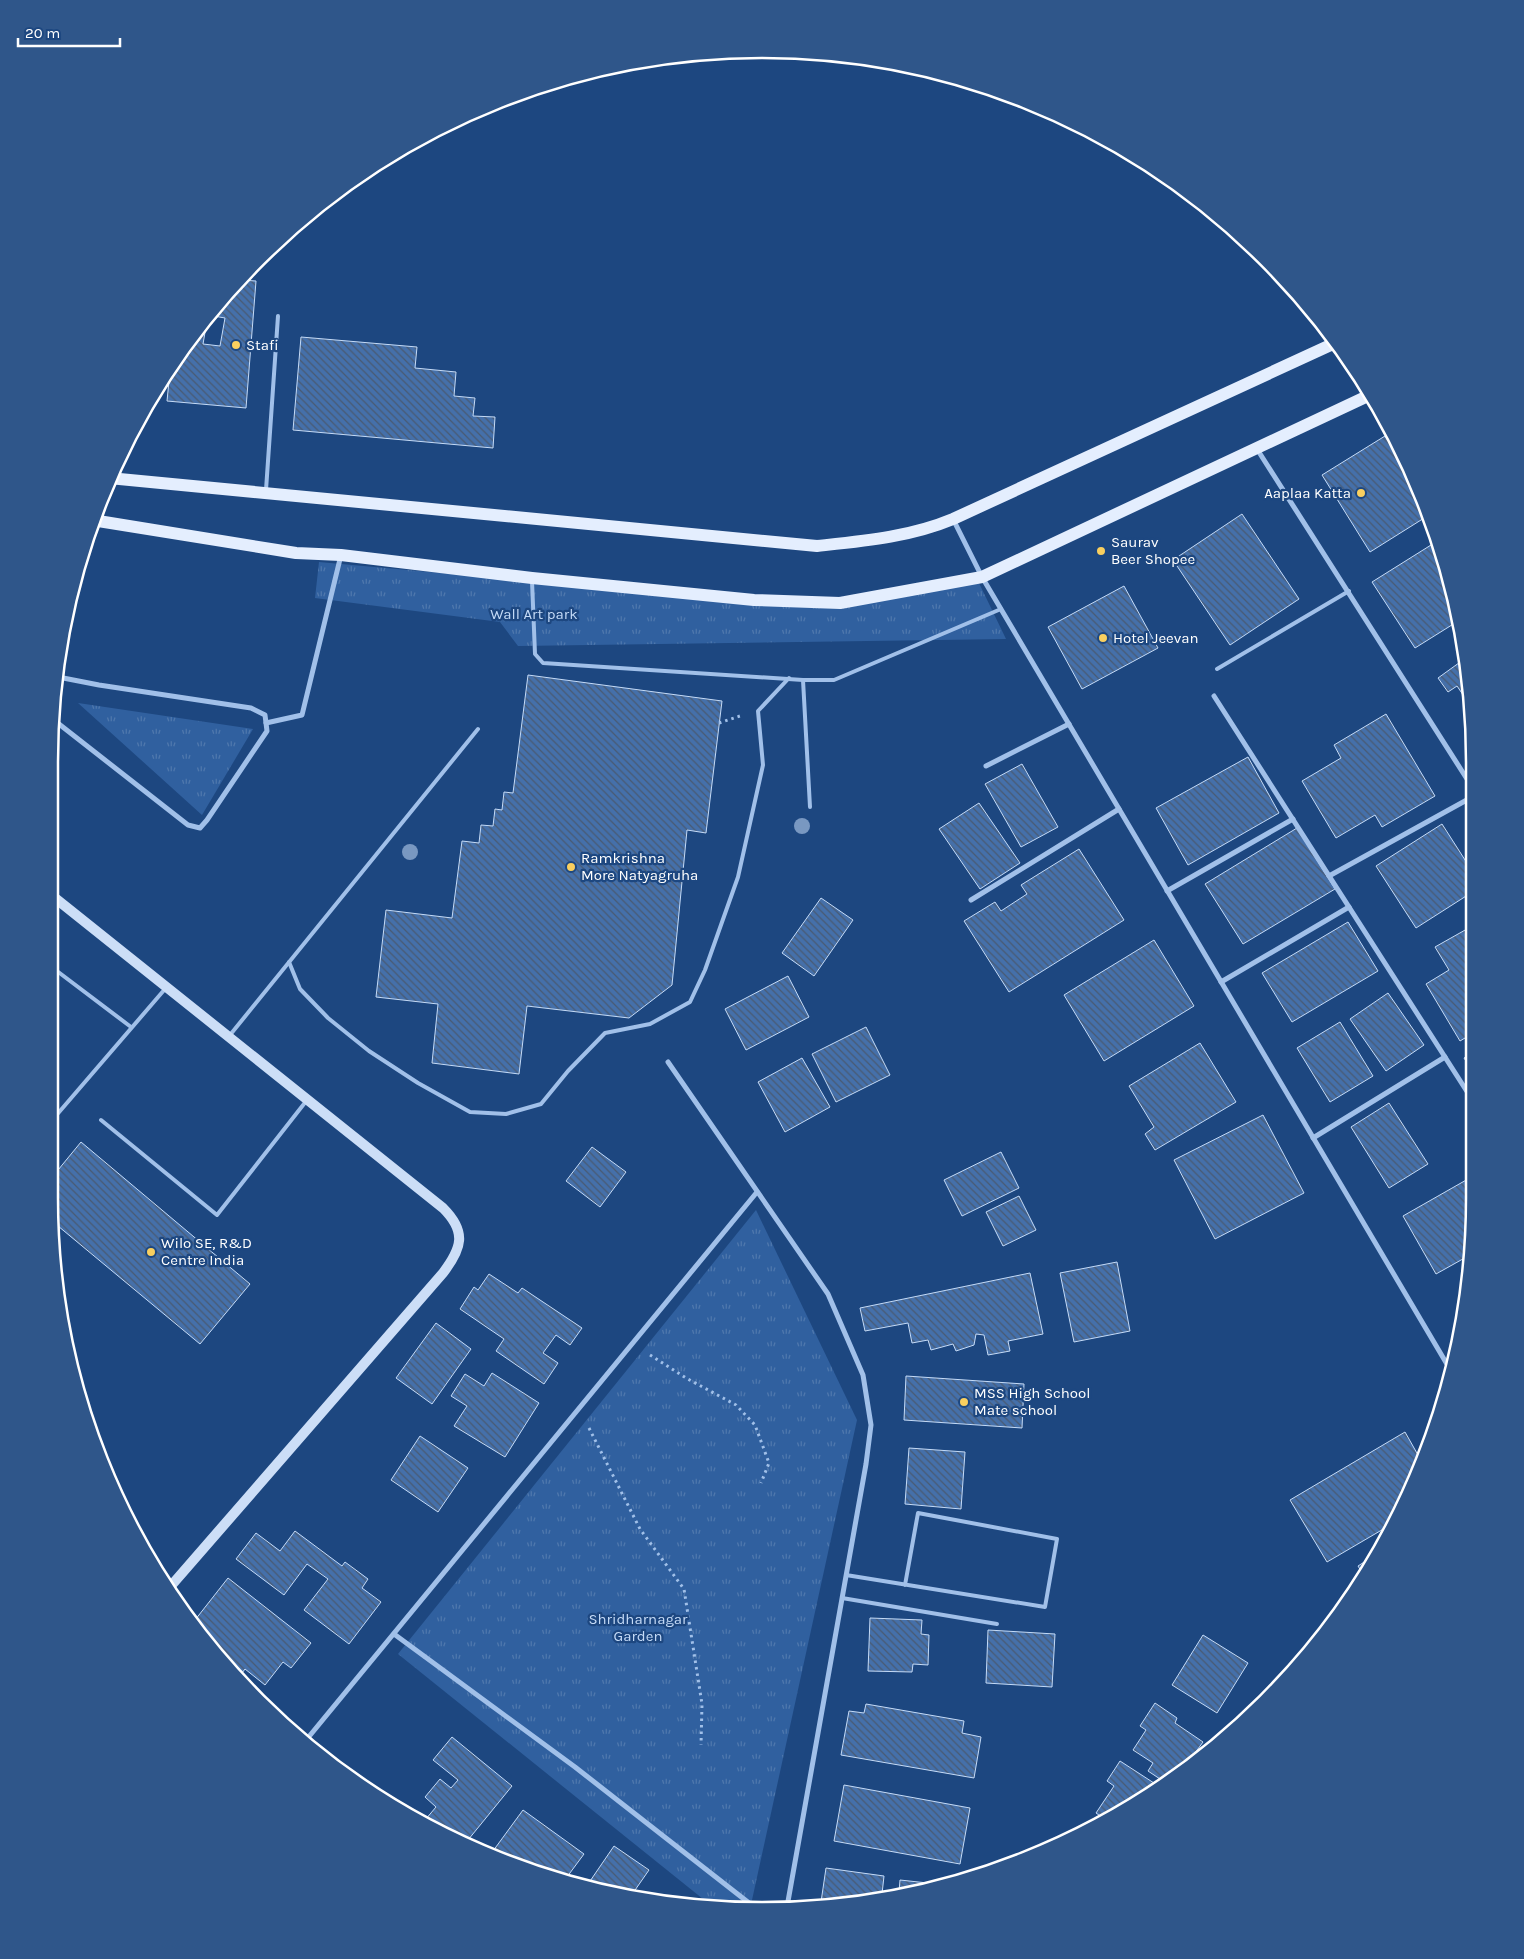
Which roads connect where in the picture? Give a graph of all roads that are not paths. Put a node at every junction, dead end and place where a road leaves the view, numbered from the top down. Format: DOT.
graph roads {
  1 [pos="278,316"];
  2 [pos="1330,345"];
  3 [pos="1364,398"];
  4 [pos="1257,448"];
  5 [pos="117,479"];
  6 [pos="265,493"];
  7 [pos="954,519"];
  8 [pos="100,521"];
  9 [pos="341,555"];
  10 [pos="982,576"];
  11 [pos="532,578"];
  12 [pos="1349,591"];
  13 [pos="1001,609"];
  14 [pos="1217,669"];
  15 [pos="63,678"];
  16 [pos="789,678"];
  17 [pos="803,680"];
  18 [pos="1214,696"];
  19 [pos="266,723"];
  20 [pos="59,724"];
  21 [pos="1069,724"];
  22 [pos="478,729"];
  23 [pos="986,766"];
  24 [pos="1466,777"];
  25 [pos="1466,800"];
  26 [pos="810,807"];
  27 [pos="1119,809"];
  28 [pos="1293,819"];
  29 [pos="1329,876"];
  30 [pos="1168,891"];
  31 [pos="58,900"];
  32 [pos="971,900"];
  33 [pos="1350,907"];
  34 [pos="289,962"];
  35 [pos="58,971"];
  36 [pos="1221,982"];
  37 [pos="167,987"];
  38 [pos="132,1027"];
  39 [pos="228,1037"];
  40 [pos="1445,1057"];
  41 [pos="668,1062"];
  42 [pos="1466,1090"];
  43 [pos="308,1100"];
  44 [pos="58,1113"];
  45 [pos="101,1120"];
  46 [pos="1313,1138"];
  47 [pos="757,1192"];
  48 [pos="1446,1363"];
  49 [pos="846,1575"];
  50 [pos="173,1583"];
  51 [pos="906,1586"];
  52 [pos="842,1598"];
  53 [pos="997,1624"];
  54 [pos="394,1634"];
  55 [pos="308,1736"];
  56 [pos="747,1901"];
  57 [pos="788,1901"];
  1 -- 6 [label="lane"];
  2 -- 7 [label="main road"];
  3 -- 4 [label="main road"];
  4 -- 10 [label="main road"];
  4 -- 12 [label="street"];
  5 -- 6 [label="main road"];
  6 -- 7 [label="main road"];
  7 -- 10 [label="street"];
  8 -- 9 [label="main road"];
  9 -- 11 [label="main road"];
  9 -- 19 [label="street"];
  10 -- 11 [label="main road"];
  10 -- 13 [label="street"];
  11 -- 16 [label="lane"];
  12 -- 14 [label="lane"];
  12 -- 24 [label="street"];
  13 -- 17 [label="lane"];
  13 -- 21 [label="street"];
  15 -- 19 [label="street"];
  16 -- 17 [label="lane"];
  16 -- 34 [label="lane"];
  17 -- 26 [label="lane"];
  18 -- 28 [label="street"];
  19 -- 20 [label="street"];
  21 -- 23 [label="street"];
  21 -- 27 [label="street"];
  22 -- 34 [label="lane"];
  25 -- 29 [label="street"];
  27 -- 30 [label="street"];
  27 -- 32 [label="street"];
  28 -- 29 [label="street"];
  28 -- 30 [label="street"];
  29 -- 33 [label="street"];
  30 -- 36 [label="street"];
  31 -- 37 [label="street"];
  33 -- 36 [label="street"];
  33 -- 40 [label="street"];
  34 -- 39 [label="lane"];
  35 -- 38 [label="lane"];
  36 -- 46 [label="street"];
  37 -- 38 [label="lane"];
  37 -- 39 [label="street"];
  38 -- 44 [label="lane"];
  39 -- 43 [label="street"];
  40 -- 42 [label="street"];
  40 -- 46 [label="street"];
  41 -- 47 [label="street"];
  43 -- 45 [label="lane"];
  43 -- 50 [label="street"];
  46 -- 48 [label="street"];
  47 -- 49 [label="street"];
  47 -- 54 [label="street"];
  49 -- 51 [label="lane"];
  49 -- 52 [label="street"];
  51 -- 51 [label="lane"];
  52 -- 53 [label="lane"];
  52 -- 57 [label="street"];
  54 -- 55 [label="street"];
  54 -- 56 [label="street"];
}
